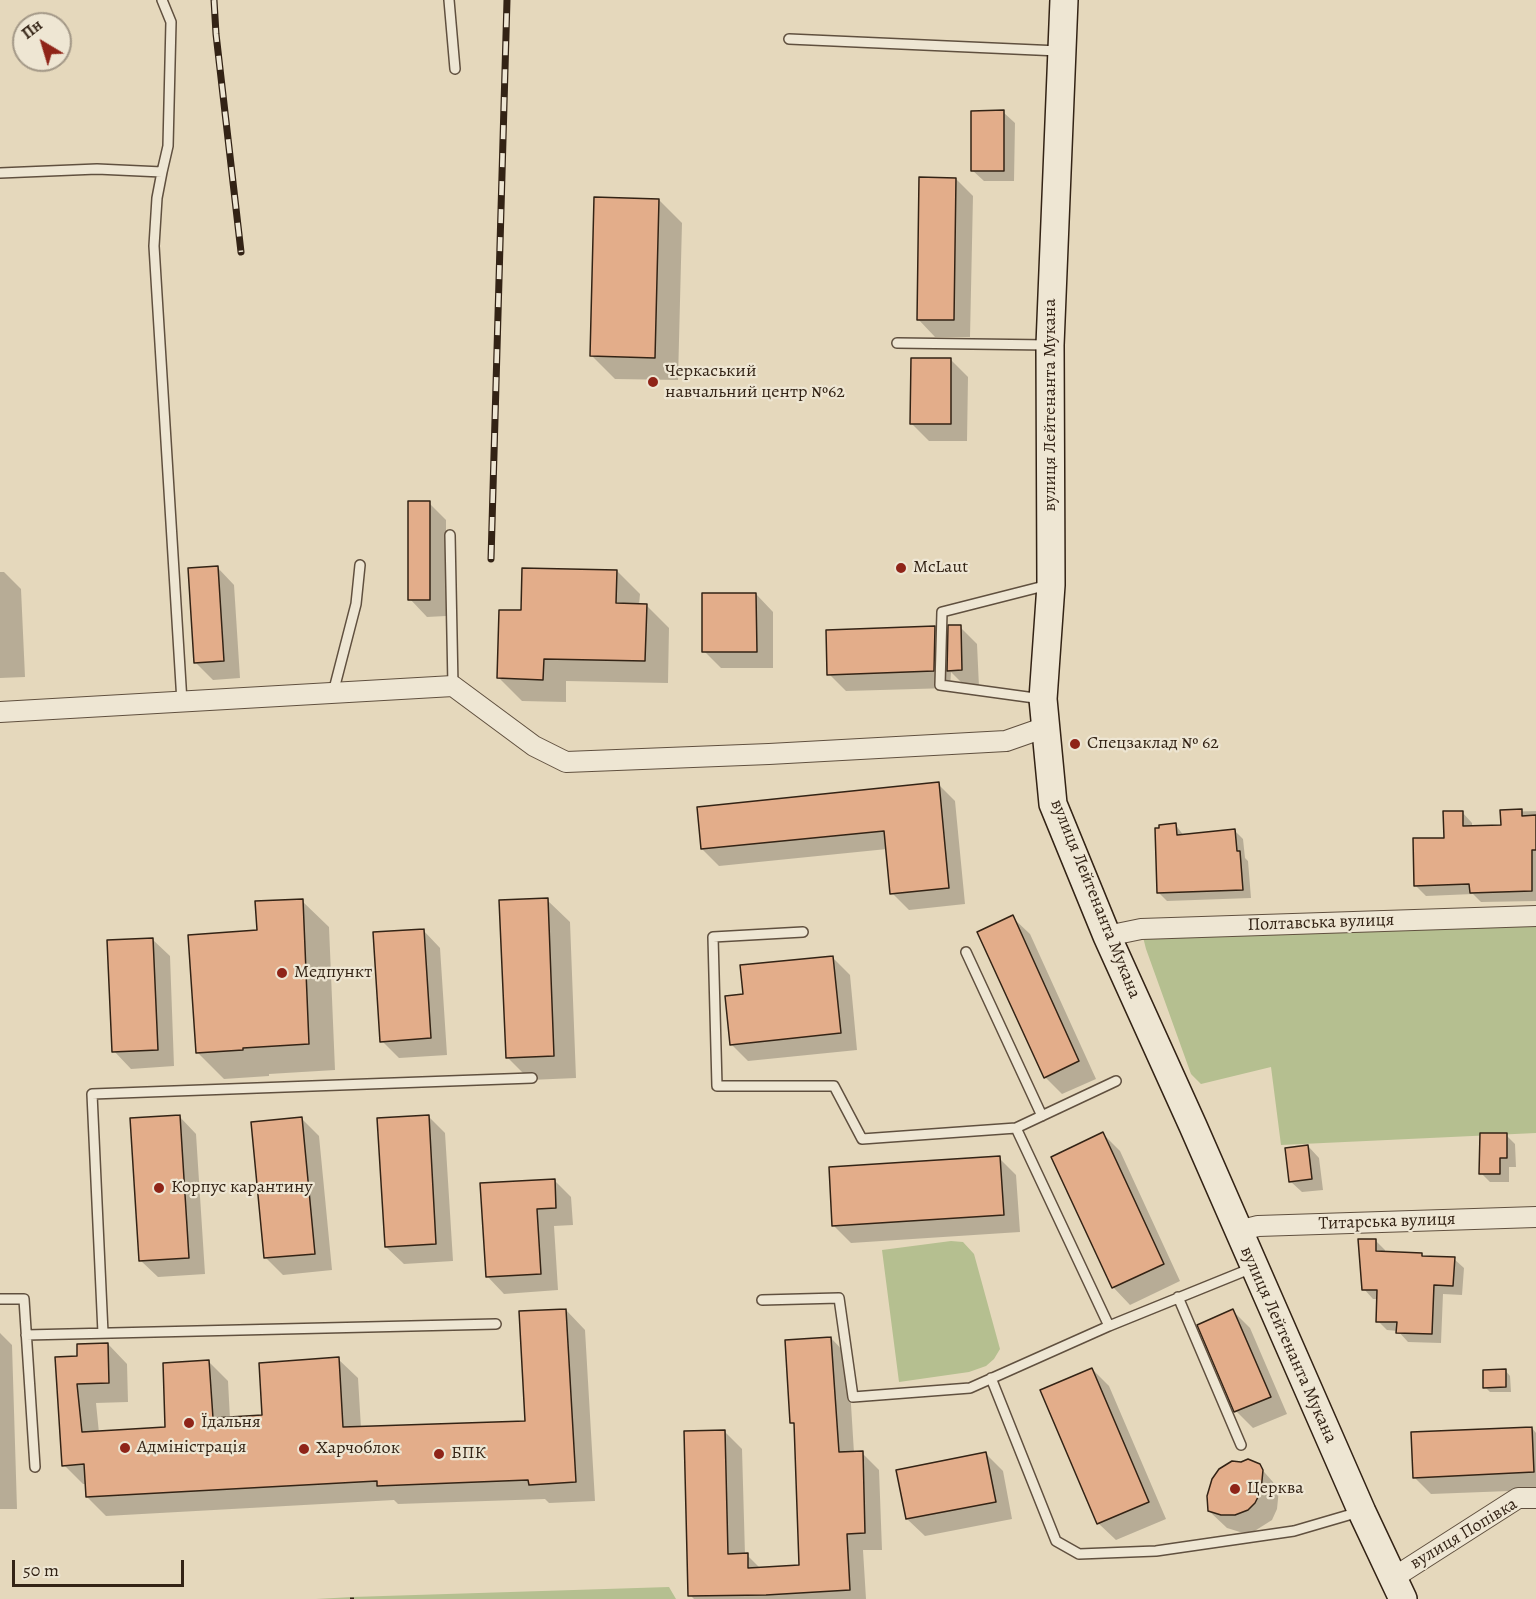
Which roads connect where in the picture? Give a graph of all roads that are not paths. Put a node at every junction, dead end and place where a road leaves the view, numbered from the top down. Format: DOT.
graph roads {
  1 [pos="162,0"];
  2 [pos="449,0"];
  3 [pos="1065,0"];
  4 [pos="789,39"];
  5 [pos="1062,51"];
  6 [pos="455,69"];
  7 [pos="162,172"];
  8 [pos="0,173"];
  9 [pos="897,342"];
  10 [pos="1050,345"];
  11 [pos="450,535"];
  12 [pos="360,565"];
  13 [pos="1050,585"];
  14 [pos="453,686"];
  15 [pos="333,693"];
  16 [pos="1043,699"];
  17 [pos="182,702"];
  18 [pos="0,712"];
  19 [pos="1046,727"];
  20 [pos="1536,916"];
  21 [pos="803,933"];
  22 [pos="1107,936"];
  23 [pos="966,952"];
  24 [pos="532,1078"];
  25 [pos="1116,1081"];
  26 [pos="1042,1116"];
  27 [pos="1016,1128"];
  28 [pos="1536,1217"];
  29 [pos="1238,1231"];
  30 [pos="1254,1267"];
  31 [pos="1178,1297"];
  32 [pos="0,1299"];
  33 [pos="762,1300"];
  34 [pos="496,1324"];
  35 [pos="1109,1326"];
  36 [pos="103,1333"];
  37 [pos="26,1335"];
  38 [pos="991,1378"];
  39 [pos="1241,1445"];
  40 [pos="35,1467"];
  41 [pos="1536,1498"];
  42 [pos="1362,1512"];
  43 [pos="1398,1588"];
  1 -- 7 [label="lane"];
  2 -- 6 [label="lane"];
  3 -- 5 [label="main road, вулиця Лейтенанта Мукана"];
  4 -- 5 [label="lane"];
  5 -- 10 [label="main road, вулиця Лейтенанта Мукана"];
  7 -- 8 [label="lane"];
  7 -- 17 [label="lane"];
  9 -- 10 [label="lane"];
  10 -- 13 [label="main road, вулиця Лейтенанта Мукана"];
  11 -- 14 [label="lane"];
  12 -- 15 [label="lane"];
  13 -- 16 [label="main road, вулиця Лейтенанта Мукана"];
  13 -- 16 [label="lane"];
  14 -- 15 [label="street"];
  14 -- 19 [label="street"];
  15 -- 17 [label="street"];
  16 -- 19 [label="main road, вулиця Лейтенанта Мукана"];
  17 -- 18 [label="street"];
  19 -- 22 [label="main road, вулиця Лейтенанта Мукана"];
  20 -- 22 [label="street, Полтавська вулиця"];
  21 -- 27 [label="lane"];
  22 -- 29 [label="main road, вулиця Лейтенанта Мукана"];
  23 -- 26 [label="lane"];
  24 -- 36 [label="lane"];
  25 -- 26 [label="lane"];
  26 -- 27 [label="lane"];
  27 -- 35 [label="lane"];
  28 -- 29 [label="street, Титарська вулиця"];
  29 -- 30 [label="main road, вулиця Лейтенанта Мукана"];
  30 -- 31 [label="lane"];
  30 -- 42 [label="main road, вулиця Лейтенанта Мукана"];
  31 -- 35 [label="lane"];
  31 -- 39 [label="lane"];
  32 -- 37 [label="lane"];
  33 -- 38 [label="lane"];
  34 -- 36 [label="lane"];
  35 -- 38 [label="lane"];
  36 -- 37 [label="lane"];
  37 -- 40 [label="lane"];
  38 -- 42 [label="lane"];
  41 -- 43 [label="street, вулиця Попівка"];
  42 -- 43 [label="main road, вулиця Лейтенанта Мукана"];
}
